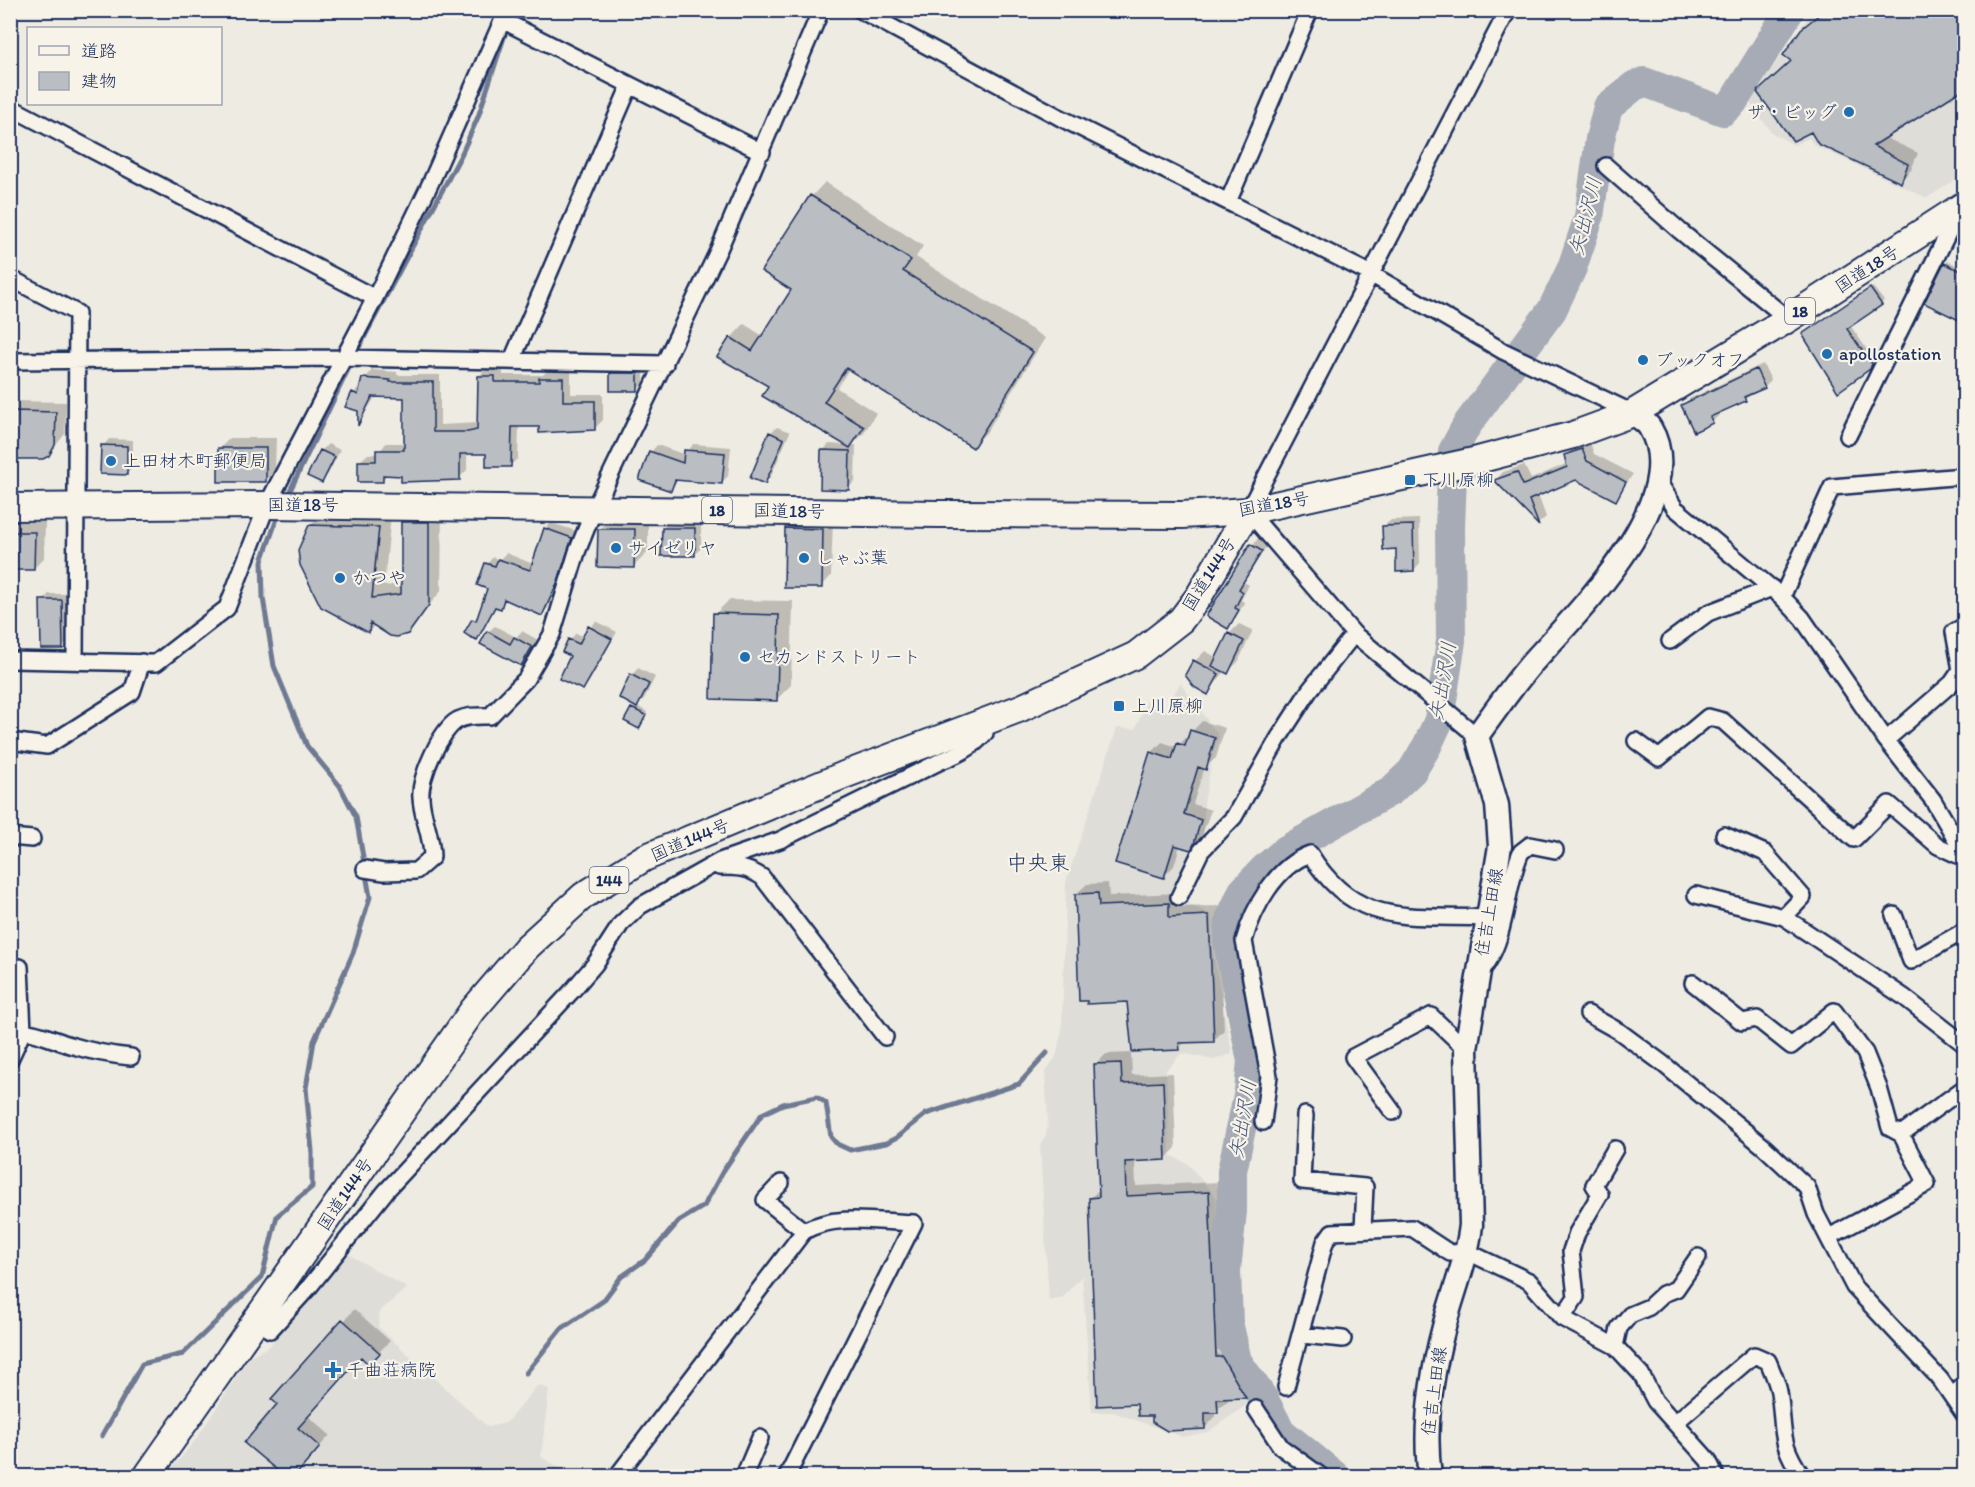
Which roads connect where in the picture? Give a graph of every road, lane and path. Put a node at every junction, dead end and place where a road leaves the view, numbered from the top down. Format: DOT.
graph roads {
  1 [pos="821,10"];
  2 [pos="860,10"];
  3 [pos="1310,10"];
  4 [pos="1508,10"];
  5 [pos="504,15"];
  6 [pos="630,85"];
  7 [pos="10,106"];
  8 [pos="762,152"];
  9 [pos="1606,166"];
  10 [pos="1228,202"];
  11 [pos="1965,205"];
  12 [pos="1950,229"];
  13 [pos="1369,273"];
  14 [pos="10,278"];
  15 [pos="375,298"];
  16 [pos="1788,319"];
  17 [pos="344,358"];
  18 [pos="512,360"];
  19 [pos="10,361"];
  20 [pos="77,362"];
  21 [pos="665,364"];
  22 [pos="1633,413"];
  23 [pos="1848,436"];
  24 [pos="1965,476"];
  25 [pos="1658,481"];
  26 [pos="267,505"];
  27 [pos="10,507"];
  28 [pos="76,507"];
  29 [pos="595,507"];
  30 [pos="1248,510"];
  31 [pos="1777,592"];
  32 [pos="1965,626"];
  33 [pos="1354,634"];
  34 [pos="1670,641"];
  35 [pos="10,660"];
  36 [pos="75,661"];
  37 [pos="142,662"];
  38 [pos="983,723"];
  39 [pos="1477,736"];
  40 [pos="1886,740"];
  41 [pos="10,741"];
  42 [pos="1636,741"];
  43 [pos="1724,835"];
  44 [pos="10,837"];
  45 [pos="32,839"];
  46 [pos="1555,850"];
  47 [pos="1965,853"];
  48 [pos="1965,858"];
  49 [pos="710,868"];
  50 [pos="365,869"];
  51 [pos="1516,870"];
  52 [pos="1696,895"];
  53 [pos="1179,897"];
  54 [pos="1491,910"];
  55 [pos="1894,915"];
  56 [pos="1784,917"];
  57 [pos="1965,931"];
  58 [pos="1480,966"];
  59 [pos="20,967"];
  60 [pos="1693,983"];
  61 [pos="1588,1014"];
  62 [pos="23,1031"];
  63 [pos="885,1037"];
  64 [pos="1965,1044"];
  65 [pos="1466,1049"];
  66 [pos="131,1057"];
  67 [pos="10,1059"];
  68 [pos="1965,1088"];
  69 [pos="1393,1112"];
  70 [pos="1305,1115"];
  71 [pos="1263,1122"];
  72 [pos="1901,1134"];
  73 [pos="1615,1149"];
  74 [pos="781,1183"];
  75 [pos="1363,1229"];
  76 [pos="804,1231"];
  77 [pos="1829,1237"];
  78 [pos="1468,1252"];
  79 [pos="1698,1257"];
  80 [pos="1562,1318"];
  81 [pos="257,1323"];
  82 [pos="1302,1335"];
  83 [pos="1343,1339"];
  84 [pos="1615,1346"];
  85 [pos="1965,1385"];
  86 [pos="1286,1387"];
  87 [pos="1952,1396"];
  88 [pos="1256,1409"];
  89 [pos="1965,1413"];
  90 [pos="1676,1422"];
  91 [pos="760,1438"];
  92 [pos="147,1476"];
  93 [pos="617,1476"];
  94 [pos="744,1476"];
  95 [pos="787,1476"];
  96 [pos="1321,1476"];
  97 [pos="1430,1476"];
  98 [pos="1716,1476"];
  99 [pos="1802,1476"];
  1 -- 8 [label="street"];
  2 -- 10 [label="street"];
  3 -- 10 [label="street"];
  4 -- 13 [label="street"];
  5 -- 6 [label="street"];
  5 -- 15 [label="street"];
  6 -- 8 [label="street"];
  6 -- 18 [label="street"];
  7 -- 15 [label="street"];
  8 -- 21 [label="street"];
  9 -- 16 [label="street"];
  10 -- 13 [label="street"];
  11 -- 12 [label="highway, 国道18号 / 18"];
  12 -- 16 [label="highway, 国道18号 / 18"];
  12 -- 23 [label="street"];
  13 -- 22 [label="street"];
  13 -- 30 [label="street"];
  14 -- 20 [label="street"];
  15 -- 17 [label="street"];
  16 -- 22 [label="highway, 国道18号 / 18"];
  17 -- 18 [label="street"];
  17 -- 20 [label="street"];
  17 -- 26 [label="street"];
  18 -- 21 [label="street"];
  19 -- 20 [label="street"];
  20 -- 28 [label="street"];
  21 -- 29 [label="street"];
  22 -- 25 [label="main road"];
  22 -- 30 [label="highway, 国道18号 / 18"];
  24 -- 31 [label="street"];
  25 -- 31 [label="street"];
  25 -- 39 [label="main road"];
  26 -- 28 [label="highway, 国道18号 / 18"];
  26 -- 29 [label="highway, 国道18号 / 18"];
  26 -- 37 [label="street"];
  27 -- 28 [label="highway, 国道18号 / 18"];
  28 -- 36 [label="street"];
  29 -- 30 [label="highway, 国道18号 / 18"];
  29 -- 50 [label="street"];
  30 -- 33 [label="street"];
  30 -- 38 [label="highway, 国道144号 / 144"];
  31 -- 34 [label="street"];
  31 -- 40 [label="street"];
  32 -- 40 [label="street"];
  33 -- 39 [label="street"];
  33 -- 53 [label="street"];
  35 -- 36 [label="street"];
  36 -- 37 [label="street"];
  37 -- 41 [label="street"];
  38 -- 49 [label="street"];
  38 -- 81 [label="highway, 国道144号 / 144"];
  39 -- 54 [label="main road, 住吉上田線"];
  40 -- 47 [label="street"];
  42 -- 48 [label="street"];
  43 -- 56 [label="street"];
  44 -- 45 [label="street"];
  46 -- 51 [label="street"];
  49 -- 63 [label="street"];
  49 -- 81 [label="street"];
  51 -- 54 [label="street"];
  51 -- 58 [label="street"];
  52 -- 56 [label="street"];
  54 -- 58 [label="main road, 住吉上田線"];
  54 -- 71 [label="street"];
  55 -- 57 [label="street"];
  56 -- 64 [label="street"];
  58 -- 65 [label="main road, 住吉上田線"];
  59 -- 62 [label="street"];
  60 -- 72 [label="street"];
  61 -- 77 [label="street"];
  62 -- 66 [label="street"];
  62 -- 67 [label="street"];
  65 -- 69 [label="street"];
  65 -- 78 [label="main road, 住吉上田線"];
  68 -- 72 [label="street"];
  70 -- 75 [label="street"];
  72 -- 77 [label="street"];
  73 -- 80 [label="street"];
  74 -- 76 [label="street"];
  75 -- 78 [label="street"];
  75 -- 82 [label="street"];
  76 -- 93 [label="street"];
  76 -- 95 [label="street"];
  77 -- 87 [label="street"];
  78 -- 80 [label="street"];
  78 -- 97 [label="main road, 住吉上田線"];
  79 -- 84 [label="street"];
  80 -- 84 [label="street"];
  81 -- 92 [label="highway, 国道144号 / 144"];
  82 -- 83 [label="street"];
  82 -- 86 [label="street"];
  84 -- 90 [label="street"];
  85 -- 87 [label="street"];
  87 -- 89 [label="street"];
  88 -- 96 [label="street"];
  90 -- 98 [label="street"];
  90 -- 99 [label="street"];
  91 -- 94 [label="street"];
}
